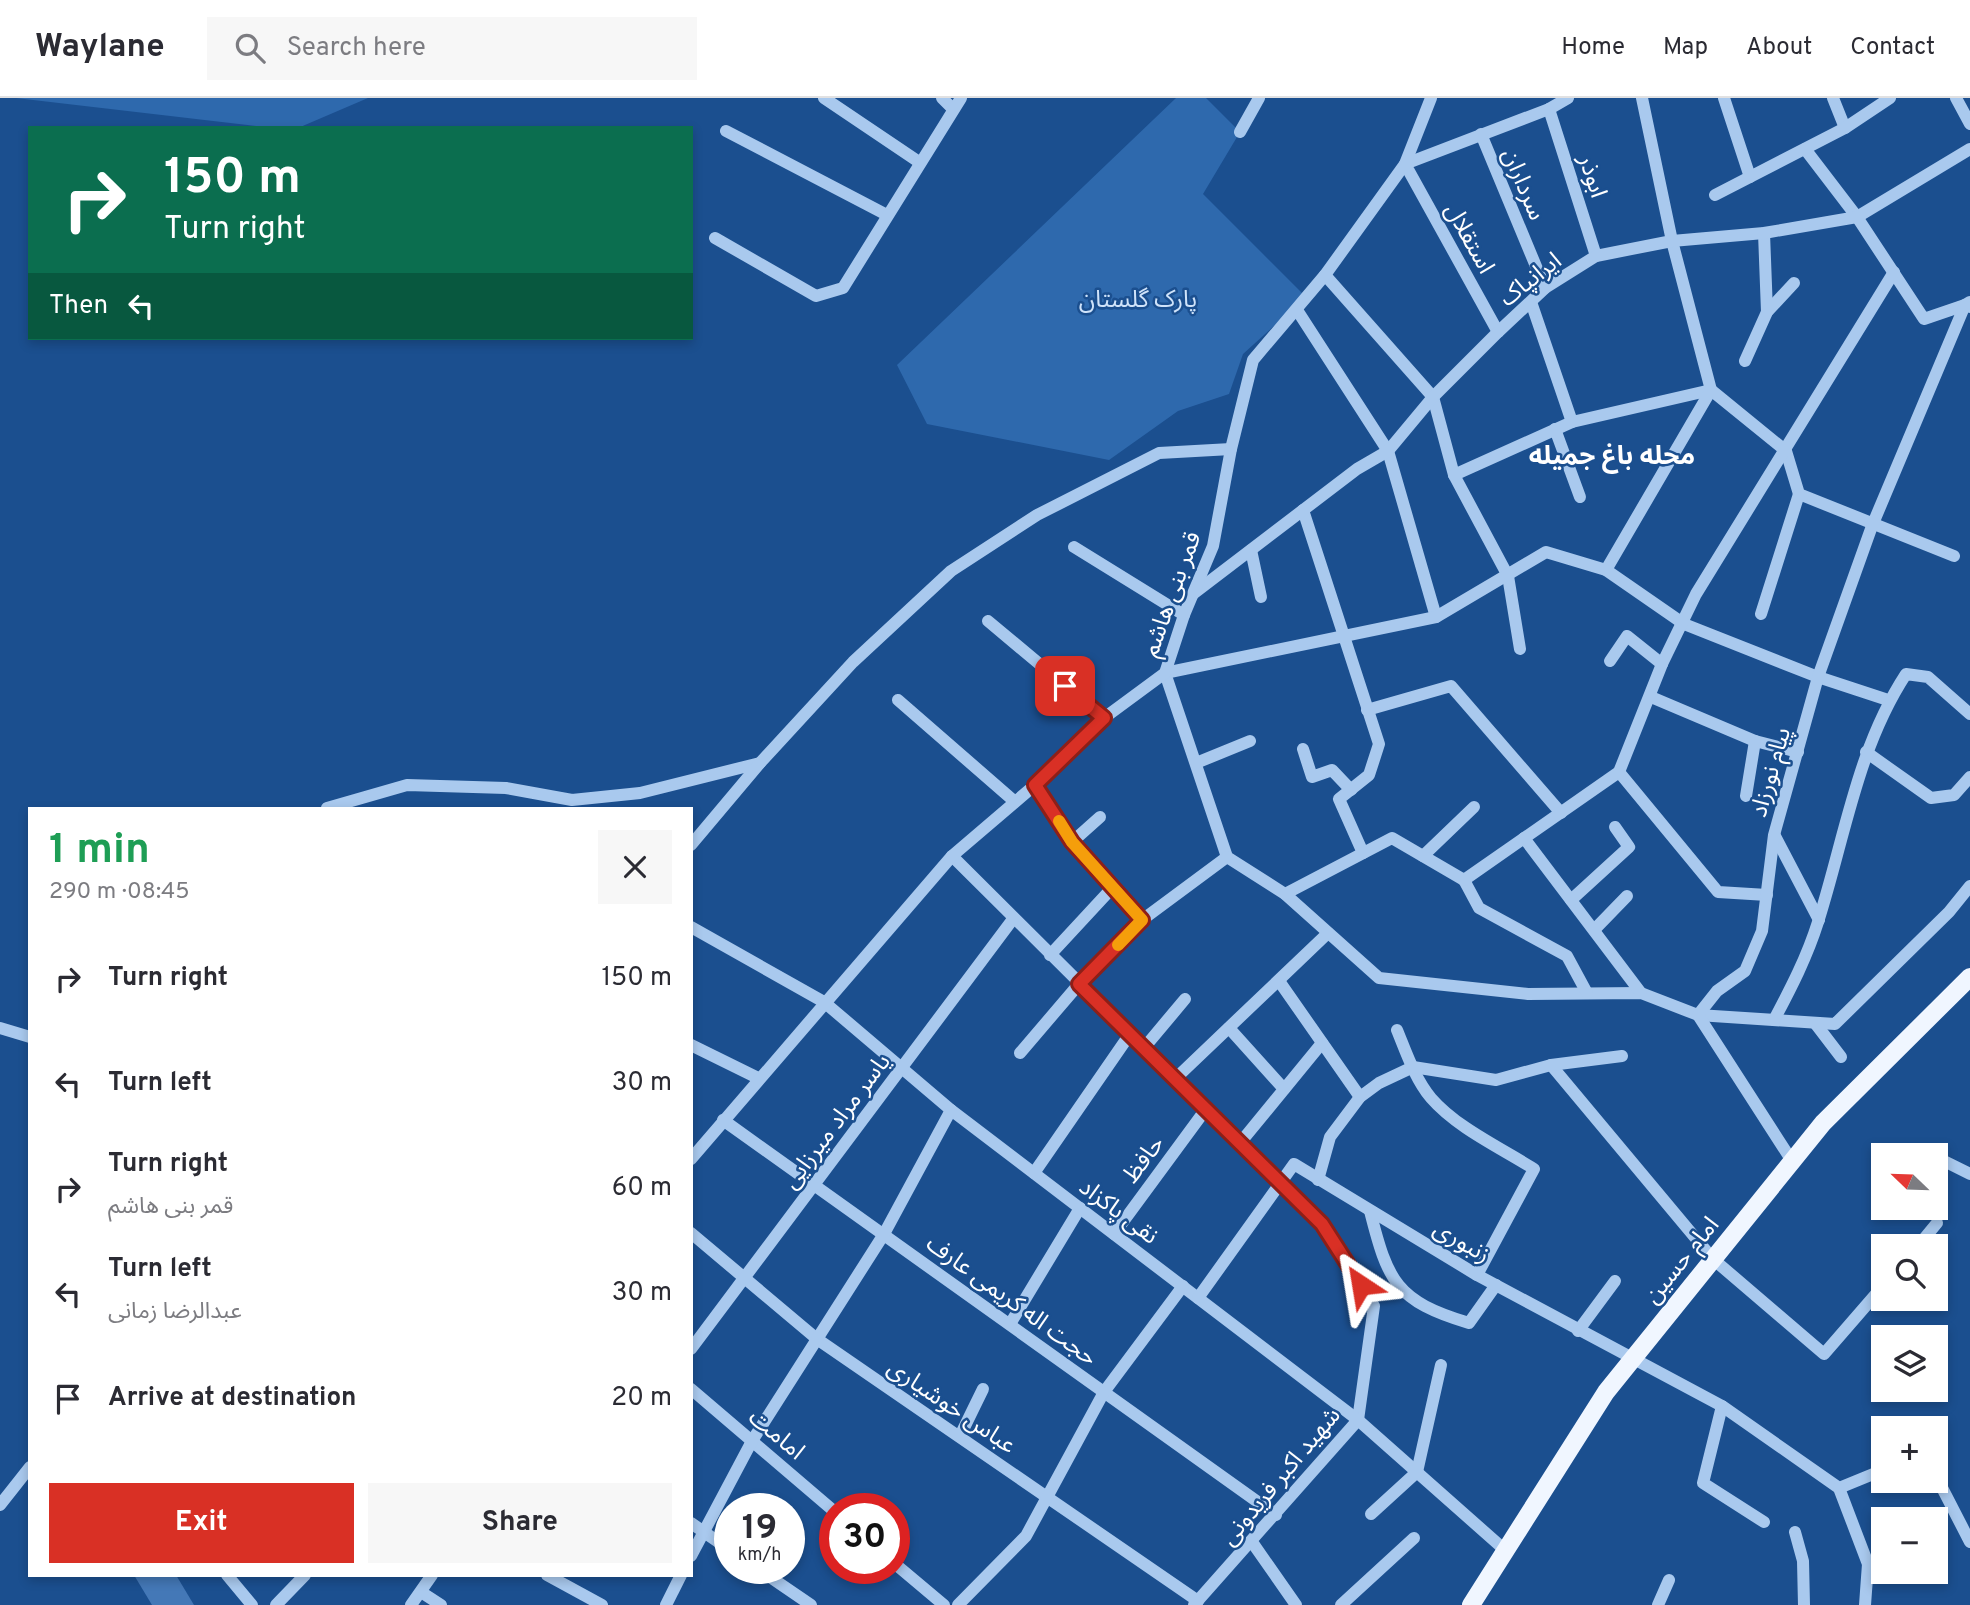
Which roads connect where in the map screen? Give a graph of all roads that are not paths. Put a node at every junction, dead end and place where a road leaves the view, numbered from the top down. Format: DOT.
graph roads {
  1 [pos="824,98"];
  2 [pos="942,98"];
  3 [pos="1259,98"];
  4 [pos="1431,98"];
  5 [pos="1568,98"];
  6 [pos="1642,98"];
  7 [pos="1724,98"];
  8 [pos="1833,98"];
  9 [pos="1890,98"];
  10 [pos="1956,98"];
  11 [pos="957,103"];
  12 [pos="1549,110"];
  13 [pos="1970,124"];
  14 [pos="1845,128"];
  15 [pos="726,131"];
  16 [pos="1240,132"];
  17 [pos="1481,134"];
  18 [pos="1804,149"];
  19 [pos="1970,149"];
  20 [pos="919,162"];
  21 [pos="1405,164"];
  22 [pos="1750,177"];
  23 [pos="1715,194"];
  24 [pos="887,215"];
  25 [pos="1857,217"];
  26 [pos="1764,233"];
  27 [pos="715,239"];
  28 [pos="1672,241"];
  29 [pos="1596,256"];
  30 [pos="1894,272"];
  31 [pos="1325,275"];
  32 [pos="1794,283"];
  33 [pos="1545,288"];
  34 [pos="1531,302"];
  35 [pos="1968,305"];
  36 [pos="1297,310"];
  37 [pos="1767,313"];
  38 [pos="1498,332"];
  39 [pos="1745,361"];
  40 [pos="1711,390"];
  41 [pos="1433,397"];
  42 [pos="1572,422"];
  43 [pos="1555,429"];
  44 [pos="1231,449"];
  45 [pos="1388,451"];
  46 [pos="1786,451"];
  47 [pos="1454,475"];
  48 [pos="1799,494"];
  49 [pos="1580,497"];
  50 [pos="1303,510"];
  51 [pos="1872,526"];
  52 [pos="1074,547"];
  53 [pos="1251,550"];
  54 [pos="1954,556"];
  55 [pos="1606,570"];
  56 [pos="1508,576"];
  57 [pos="1193,594"];
  58 [pos="1261,597"];
  59 [pos="1761,614"];
  60 [pos="1184,615"];
  61 [pos="1436,617"];
  62 [pos="988,621"];
  63 [pos="1684,624"];
  64 [pos="1345,638"];
  65 [pos="1520,649"];
  66 [pos="1611,660"];
  67 [pos="1662,664"];
  68 [pos="1165,673"];
  69 [pos="1818,677"];
  70 [pos="1651,697"];
  71 [pos="898,700"];
  72 [pos="1888,700"];
  73 [pos="1367,710"];
  74 [pos="1970,715"];
  75 [pos="1104,718"];
  76 [pos="1250,741"];
  77 [pos="1755,741"];
  78 [pos="1303,749"];
  79 [pos="1798,752"];
  80 [pos="1866,752"];
  81 [pos="760,763"];
  82 [pos="1196,763"];
  83 [pos="1619,772"];
  84 [pos="1970,777"];
  85 [pos="1035,785"];
  86 [pos="1351,790"];
  87 [pos="1746,796"];
  88 [pos="1014,801"];
  89 [pos="330,807"];
  90 [pos="1474,807"];
  91 [pos="1561,813"];
  92 [pos="1100,817"];
  93 [pos="1615,827"];
  94 [pos="1774,835"];
  95 [pos="1524,838"];
  96 [pos="1072,842"];
  97 [pos="693,843"];
  98 [pos="1363,853"];
  99 [pos="952,856"];
  100 [pos="1423,856"];
  101 [pos="1227,857"];
  102 [pos="1464,880"];
  103 [pos="1970,886"];
  104 [pos="1113,887"];
  105 [pos="1285,894"];
  106 [pos="1767,895"];
  107 [pos="1628,896"];
  108 [pos="1571,900"];
  109 [pos="1013,919"];
  110 [pos="1142,920"];
  111 [pos="1819,920"];
  112 [pos="693,929"];
  113 [pos="1594,930"];
  114 [pos="1328,933"];
  115 [pos="1050,955"];
  116 [pos="1970,977"];
  117 [pos="1279,981"];
  118 [pos="1079,984"];
  119 [pos="1587,993"];
  120 [pos="1641,993"];
  121 [pos="1185,999"];
  122 [pos="824,1002"];
  123 [pos="1698,1015"];
  124 [pos="1774,1020"];
  125 [pos="1815,1023"];
  126 [pos="0,1028"];
  127 [pos="1229,1028"];
  128 [pos="1397,1030"];
  129 [pos="1130,1034"];
  130 [pos="28,1036"];
  131 [pos="1322,1043"];
  132 [pos="693,1046"];
  133 [pos="1144,1048"];
  134 [pos="1020,1053"];
  135 [pos="1622,1056"];
  136 [pos="1841,1057"];
  137 [pos="1550,1065"];
  138 [pos="1413,1067"];
  139 [pos="903,1069"];
  140 [pos="758,1078"];
  141 [pos="1175,1079"];
  142 [pos="1284,1089"];
  143 [pos="1360,1097"];
  144 [pos="1206,1109"];
  145 [pos="951,1110"];
  146 [pos="723,1120"];
  147 [pos="1240,1143"];
  148 [pos="693,1157"];
  149 [pos="1792,1161"];
  150 [pos="1948,1163"];
  151 [pos="1034,1173"];
  152 [pos="1970,1174"];
  153 [pos="1318,1180"];
  154 [pos="1279,1182"];
  155 [pos="814,1185"];
  156 [pos="1080,1208"];
  157 [pos="1370,1211"];
  158 [pos="1937,1223"];
  159 [pos="884,1234"];
  160 [pos="1114,1234"];
  161 [pos="1928,1234"];
  162 [pos="693,1235"];
  163 [pos="1713,1259"];
  164 [pos="1477,1275"];
  165 [pos="745,1277"];
  166 [pos="1615,1281"];
  167 [pos="1496,1285"];
  168 [pos="1183,1286"];
  169 [pos="1198,1298"];
  170 [pos="1871,1300"];
  171 [pos="1010,1324"];
  172 [pos="1578,1331"];
  173 [pos="817,1339"];
  174 [pos="693,1346"];
  175 [pos="1634,1358"];
  176 [pos="1441,1366"];
  177 [pos="983,1389"];
  178 [pos="693,1391"];
  179 [pos="1104,1391"];
  180 [pos="1722,1406"];
  181 [pos="1358,1420"];
  182 [pos="960,1436"];
  183 [pos="752,1441"];
  184 [pos="28,1470"];
  185 [pos="1417,1472"];
  186 [pos="1871,1475"];
  187 [pos="1839,1488"];
  188 [pos="1945,1493"];
  189 [pos="1048,1496"];
  190 [pos="819,1498"];
  191 [pos="0,1505"];
  192 [pos="1276,1514"];
  193 [pos="1371,1514"];
  194 [pos="1764,1522"];
  195 [pos="693,1524"];
  196 [pos="704,1532"];
  197 [pos="1795,1532"];
  198 [pos="1414,1538"];
  199 [pos="714,1539"];
  200 [pos="1252,1542"];
  201 [pos="1970,1542"];
  202 [pos="1506,1551"];
  203 [pos="693,1552"];
  204 [pos="910,1576"];
  205 [pos="229,1577"];
  206 [pos="303,1577"];
  207 [pos="431,1577"];
  208 [pos="551,1577"];
  209 [pos="680,1577"];
  210 [pos="1669,1580"];
  211 [pos="780,1584"];
  212 [pos="421,1592"];
  213 [pos="1196,1603"];
  214 [pos="251,1605"];
  215 [pos="276,1605"];
  216 [pos="411,1605"];
  217 [pos="441,1605"];
  218 [pos="602,1605"];
  219 [pos="666,1605"];
  220 [pos="811,1605"];
  221 [pos="944,1605"];
  222 [pos="958,1605"];
  223 [pos="1296,1605"];
  224 [pos="1340,1605"];
  225 [pos="1471,1605"];
  226 [pos="1658,1605"];
  227 [pos="1804,1605"];
  228 [pos="1865,1605"];
  1 -- 20 [label="street"];
  2 -- 11 [label="street"];
  3 -- 16 [label="street"];
  4 -- 21 [label="street, قمر بنی هاشم"];
  5 -- 12 [label="street"];
  6 -- 28 [label="street"];
  7 -- 22 [label="street"];
  8 -- 14 [label="street"];
  9 -- 14 [label="street"];
  10 -- 13 [label="street"];
  11 -- 20 [label="street"];
  12 -- 17 [label="street"];
  12 -- 29 [label="street, ابوذر"];
  14 -- 18 [label="street"];
  15 -- 24 [label="street"];
  17 -- 21 [label="street"];
  17 -- 33 [label="street, سرداران"];
  18 -- 22 [label="street"];
  18 -- 25 [label="street"];
  19 -- 25 [label="street, ایرانپاک"];
  20 -- 24 [label="street"];
  21 -- 31 [label="street, قمر بنی هاشم"];
  21 -- 38 [label="street, استقلال"];
  22 -- 23 [label="street"];
  24 -- 27 [label="street"];
  25 -- 26 [label="street, ایرانپاک"];
  25 -- 30 [label="street"];
  26 -- 28 [label="street, ایرانپاک"];
  26 -- 37 [label="street"];
  28 -- 29 [label="street, ایرانپاک"];
  28 -- 40 [label="street"];
  29 -- 33 [label="street, ایرانپاک"];
  30 -- 35 [label="street"];
  30 -- 46 [label="street"];
  31 -- 36 [label="street, قمر بنی هاشم"];
  31 -- 41 [label="street"];
  32 -- 37 [label="street"];
  33 -- 34 [label="street, ایرانپاک"];
  34 -- 38 [label="street, ایرانپاک"];
  34 -- 42 [label="street"];
  35 -- 51 [label="street, پیام نورزاد"];
  36 -- 44 [label="street, قمر بنی هاشم"];
  36 -- 45 [label="street"];
  37 -- 39 [label="street"];
  38 -- 41 [label="street, ایرانپاک"];
  40 -- 42 [label="street"];
  40 -- 46 [label="street"];
  40 -- 55 [label="street"];
  41 -- 45 [label="street, ایرانپاک"];
  41 -- 47 [label="street"];
  42 -- 43 [label="street"];
  43 -- 47 [label="street"];
  43 -- 49 [label="street"];
  44 -- 57 [label="street, قمر بنی هاشم"];
  44 -- 81 [label="street"];
  45 -- 50 [label="street, ایرانپاک"];
  45 -- 61 [label="street"];
  46 -- 48 [label="street"];
  46 -- 63 [label="street"];
  47 -- 56 [label="street"];
  48 -- 51 [label="street"];
  48 -- 59 [label="street"];
  50 -- 53 [label="street, ایرانپاک"];
  50 -- 64 [label="street"];
  51 -- 54 [label="street"];
  51 -- 69 [label="street, پیام نورزاد"];
  52 -- 60 [label="street"];
  53 -- 57 [label="street, ایرانپاک"];
  53 -- 58 [label="street"];
  55 -- 56 [label="street"];
  55 -- 63 [label="street"];
  56 -- 61 [label="street"];
  56 -- 65 [label="street"];
  57 -- 60 [label="street, قمر بنی هاشم"];
  60 -- 68 [label="street, قمر بنی هاشم"];
  61 -- 64 [label="street"];
  62 -- 75 [label="street"];
  63 -- 67 [label="street"];
  63 -- 69 [label="street"];
  64 -- 68 [label="street"];
  64 -- 73 [label="street"];
  66 -- 67 [label="street"];
  67 -- 70 [label="street"];
  68 -- 75 [label="street, قمر بنی هاشم"];
  68 -- 82 [label="street"];
  69 -- 72 [label="street"];
  69 -- 79 [label="street, پیام نورزاد"];
  70 -- 77 [label="street"];
  70 -- 83 [label="street"];
  71 -- 88 [label="street"];
  72 -- 74 [label="street"];
  72 -- 80 [label="street"];
  73 -- 86 [label="street"];
  73 -- 91 [label="street"];
  75 -- 85 [label="street, قمر بنی هاشم"];
  76 -- 82 [label="street"];
  77 -- 79 [label="street"];
  77 -- 87 [label="street"];
  78 -- 86 [label="street"];
  79 -- 94 [label="street, پیام نورزاد"];
  80 -- 84 [label="street"];
  80 -- 111 [label="street"];
  81 -- 89 [label="street"];
  81 -- 97 [label="street"];
  82 -- 101 [label="street"];
  83 -- 91 [label="street"];
  83 -- 106 [label="street"];
  85 -- 88 [label="street, قمر بنی هاشم"];
  85 -- 96 [label="street"];
  86 -- 98 [label="street"];
  88 -- 99 [label="street, قمر بنی هاشم"];
  90 -- 100 [label="street"];
  91 -- 95 [label="street"];
  92 -- 96 [label="street"];
  93 -- 108 [label="street"];
  94 -- 106 [label="street, پیام نورزاد"];
  94 -- 111 [label="street"];
  95 -- 102 [label="street"];
  95 -- 108 [label="street"];
  96 -- 104 [label="street"];
  98 -- 100 [label="street"];
  98 -- 105 [label="street"];
  99 -- 109 [label="street, شهید اکبر فریدونی"];
  99 -- 122 [label="street, قمر بنی هاشم"];
  100 -- 102 [label="street"];
  101 -- 105 [label="street"];
  101 -- 110 [label="street"];
  102 -- 119 [label="street"];
  103 -- 125 [label="street"];
  104 -- 110 [label="street"];
  104 -- 115 [label="street"];
  105 -- 114 [label="street"];
  106 -- 123 [label="street, پیام نورزاد"];
  107 -- 113 [label="street"];
  108 -- 113 [label="street"];
  109 -- 115 [label="street, شهید اکبر فریدونی"];
  109 -- 139 [label="street, یاسر مراد میرزایی"];
  110 -- 118 [label="street"];
  111 -- 124 [label="street"];
  112 -- 122 [label="street, نقی پاکزاد"];
  113 -- 120 [label="street"];
  114 -- 117 [label="street"];
  114 -- 119 [label="street"];
  115 -- 118 [label="street, شهید اکبر فریدونی"];
  116 -- 149 [label="main road, امام حسین"];
  117 -- 127 [label="street"];
  117 -- 131 [label="street"];
  118 -- 129 [label="street, شهید اکبر فریدونی"];
  118 -- 134 [label="street"];
  119 -- 120 [label="street"];
  120 -- 123 [label="street"];
  121 -- 133 [label="street"];
  122 -- 139 [label="street, نقی پاکزاد"];
  122 -- 140 [label="street, قمر بنی هاشم"];
  123 -- 124 [label="street"];
  123 -- 149 [label="street"];
  124 -- 125 [label="street"];
  125 -- 136 [label="street"];
  126 -- 130 [label="street"];
  127 -- 141 [label="street"];
  127 -- 142 [label="street"];
  128 -- 138 [label="street"];
  129 -- 133 [label="street, شهید اکبر فریدونی"];
  129 -- 151 [label="street"];
  131 -- 142 [label="street"];
  131 -- 143 [label="street"];
  132 -- 140 [label="street"];
  133 -- 141 [label="street, شهید اکبر فریدونی"];
  135 -- 137 [label="street"];
  137 -- 138 [label="street"];
  137 -- 163 [label="street"];
  138 -- 143 [label="street"];
  138 -- 164 [label="street"];
  139 -- 145 [label="street, نقی پاکزاد"];
  139 -- 155 [label="street, یاسر مراد میرزایی"];
  140 -- 146 [label="street, قمر بنی هاشم"];
  141 -- 144 [label="street, شهید اکبر فریدونی"];
  142 -- 147 [label="street"];
  143 -- 153 [label="street"];
  144 -- 147 [label="street, شهید اکبر فریدونی"];
  144 -- 160 [label="street, حافظ"];
  145 -- 151 [label="street, نقی پاکزاد"];
  145 -- 159 [label="street"];
  146 -- 148 [label="street, قمر بنی هاشم"];
  146 -- 155 [label="street, حجت اله کریمی عارف"];
  147 -- 154 [label="street, شهید اکبر فریدونی"];
  149 -- 163 [label="main road, امام حسین"];
  150 -- 152 [label="street"];
  151 -- 156 [label="street, نقی پاکزاد"];
  153 -- 154 [label="street, زنبوری"];
  153 -- 157 [label="street, زنبوری"];
  154 -- 169 [label="street"];
  154 -- 181 [label="street, شهید اکبر فریدونی"];
  155 -- 159 [label="street, حجت اله کریمی عارف"];
  155 -- 165 [label="street, یاسر مراد میرزایی"];
  156 -- 160 [label="street, نقی پاکزاد"];
  156 -- 171 [label="street"];
  157 -- 164 [label="street, زنبوری"];
  157 -- 167 [label="street"];
  158 -- 161 [label="street"];
  159 -- 171 [label="street, حجت اله کریمی عارف"];
  159 -- 173 [label="street"];
  160 -- 168 [label="street, نقی پاکزاد"];
  162 -- 165 [label="street, عباس خوشیاری"];
  163 -- 170 [label="street"];
  163 -- 175 [label="main road, امام حسین"];
  164 -- 167 [label="street, زنبوری"];
  165 -- 173 [label="street, عباس خوشیاری"];
  165 -- 174 [label="street, یاسر مراد میرزایی"];
  166 -- 172 [label="street"];
  167 -- 172 [label="street, زنبوری"];
  168 -- 169 [label="street, نقی پاکزاد"];
  168 -- 179 [label="street"];
  169 -- 181 [label="street, نقی پاکزاد"];
  171 -- 179 [label="street, حجت اله کریمی عارف"];
  172 -- 175 [label="street, زنبوری"];
  173 -- 182 [label="street, عباس خوشیاری"];
  173 -- 183 [label="street"];
  175 -- 180 [label="street, زنبوری"];
  175 -- 202 [label="main road, امام حسین"];
  176 -- 185 [label="street"];
  177 -- 182 [label="street"];
  178 -- 183 [label="street, امامت"];
  179 -- 189 [label="street"];
  179 -- 192 [label="street, حجت اله کریمی عارف"];
  180 -- 187 [label="street, زنبوری"];
  180 -- 194 [label="street"];
  181 -- 185 [label="street, نقی پاکزاد"];
  181 -- 192 [label="street, شهید اکبر فریدونی"];
  182 -- 189 [label="street, عباس خوشیاری"];
  183 -- 190 [label="street, امامت"];
  183 -- 196 [label="street"];
  184 -- 191 [label="street"];
  185 -- 193 [label="street"];
  185 -- 202 [label="street, نقی پاکزاد"];
  186 -- 187 [label="street"];
  187 -- 228 [label="street"];
  188 -- 201 [label="street"];
  189 -- 213 [label="street, عباس خوشیاری"];
  189 -- 222 [label="street"];
  192 -- 200 [label="street, شهید اکبر فریدونی"];
  195 -- 196 [label="street"];
  196 -- 199 [label="street"];
  196 -- 203 [label="street"];
  197 -- 227 [label="street"];
  198 -- 224 [label="street"];
  200 -- 213 [label="street, شهید اکبر فریدونی"];
  200 -- 223 [label="street"];
  202 -- 225 [label="main road, امام حسین"];
  204 -- 221 [label="street"];
  205 -- 214 [label="street"];
  206 -- 215 [label="street"];
  207 -- 212 [label="street"];
  208 -- 218 [label="street"];
  209 -- 219 [label="street"];
  210 -- 226 [label="street"];
  211 -- 220 [label="street"];
  212 -- 216 [label="street"];
  212 -- 217 [label="street"];
}
